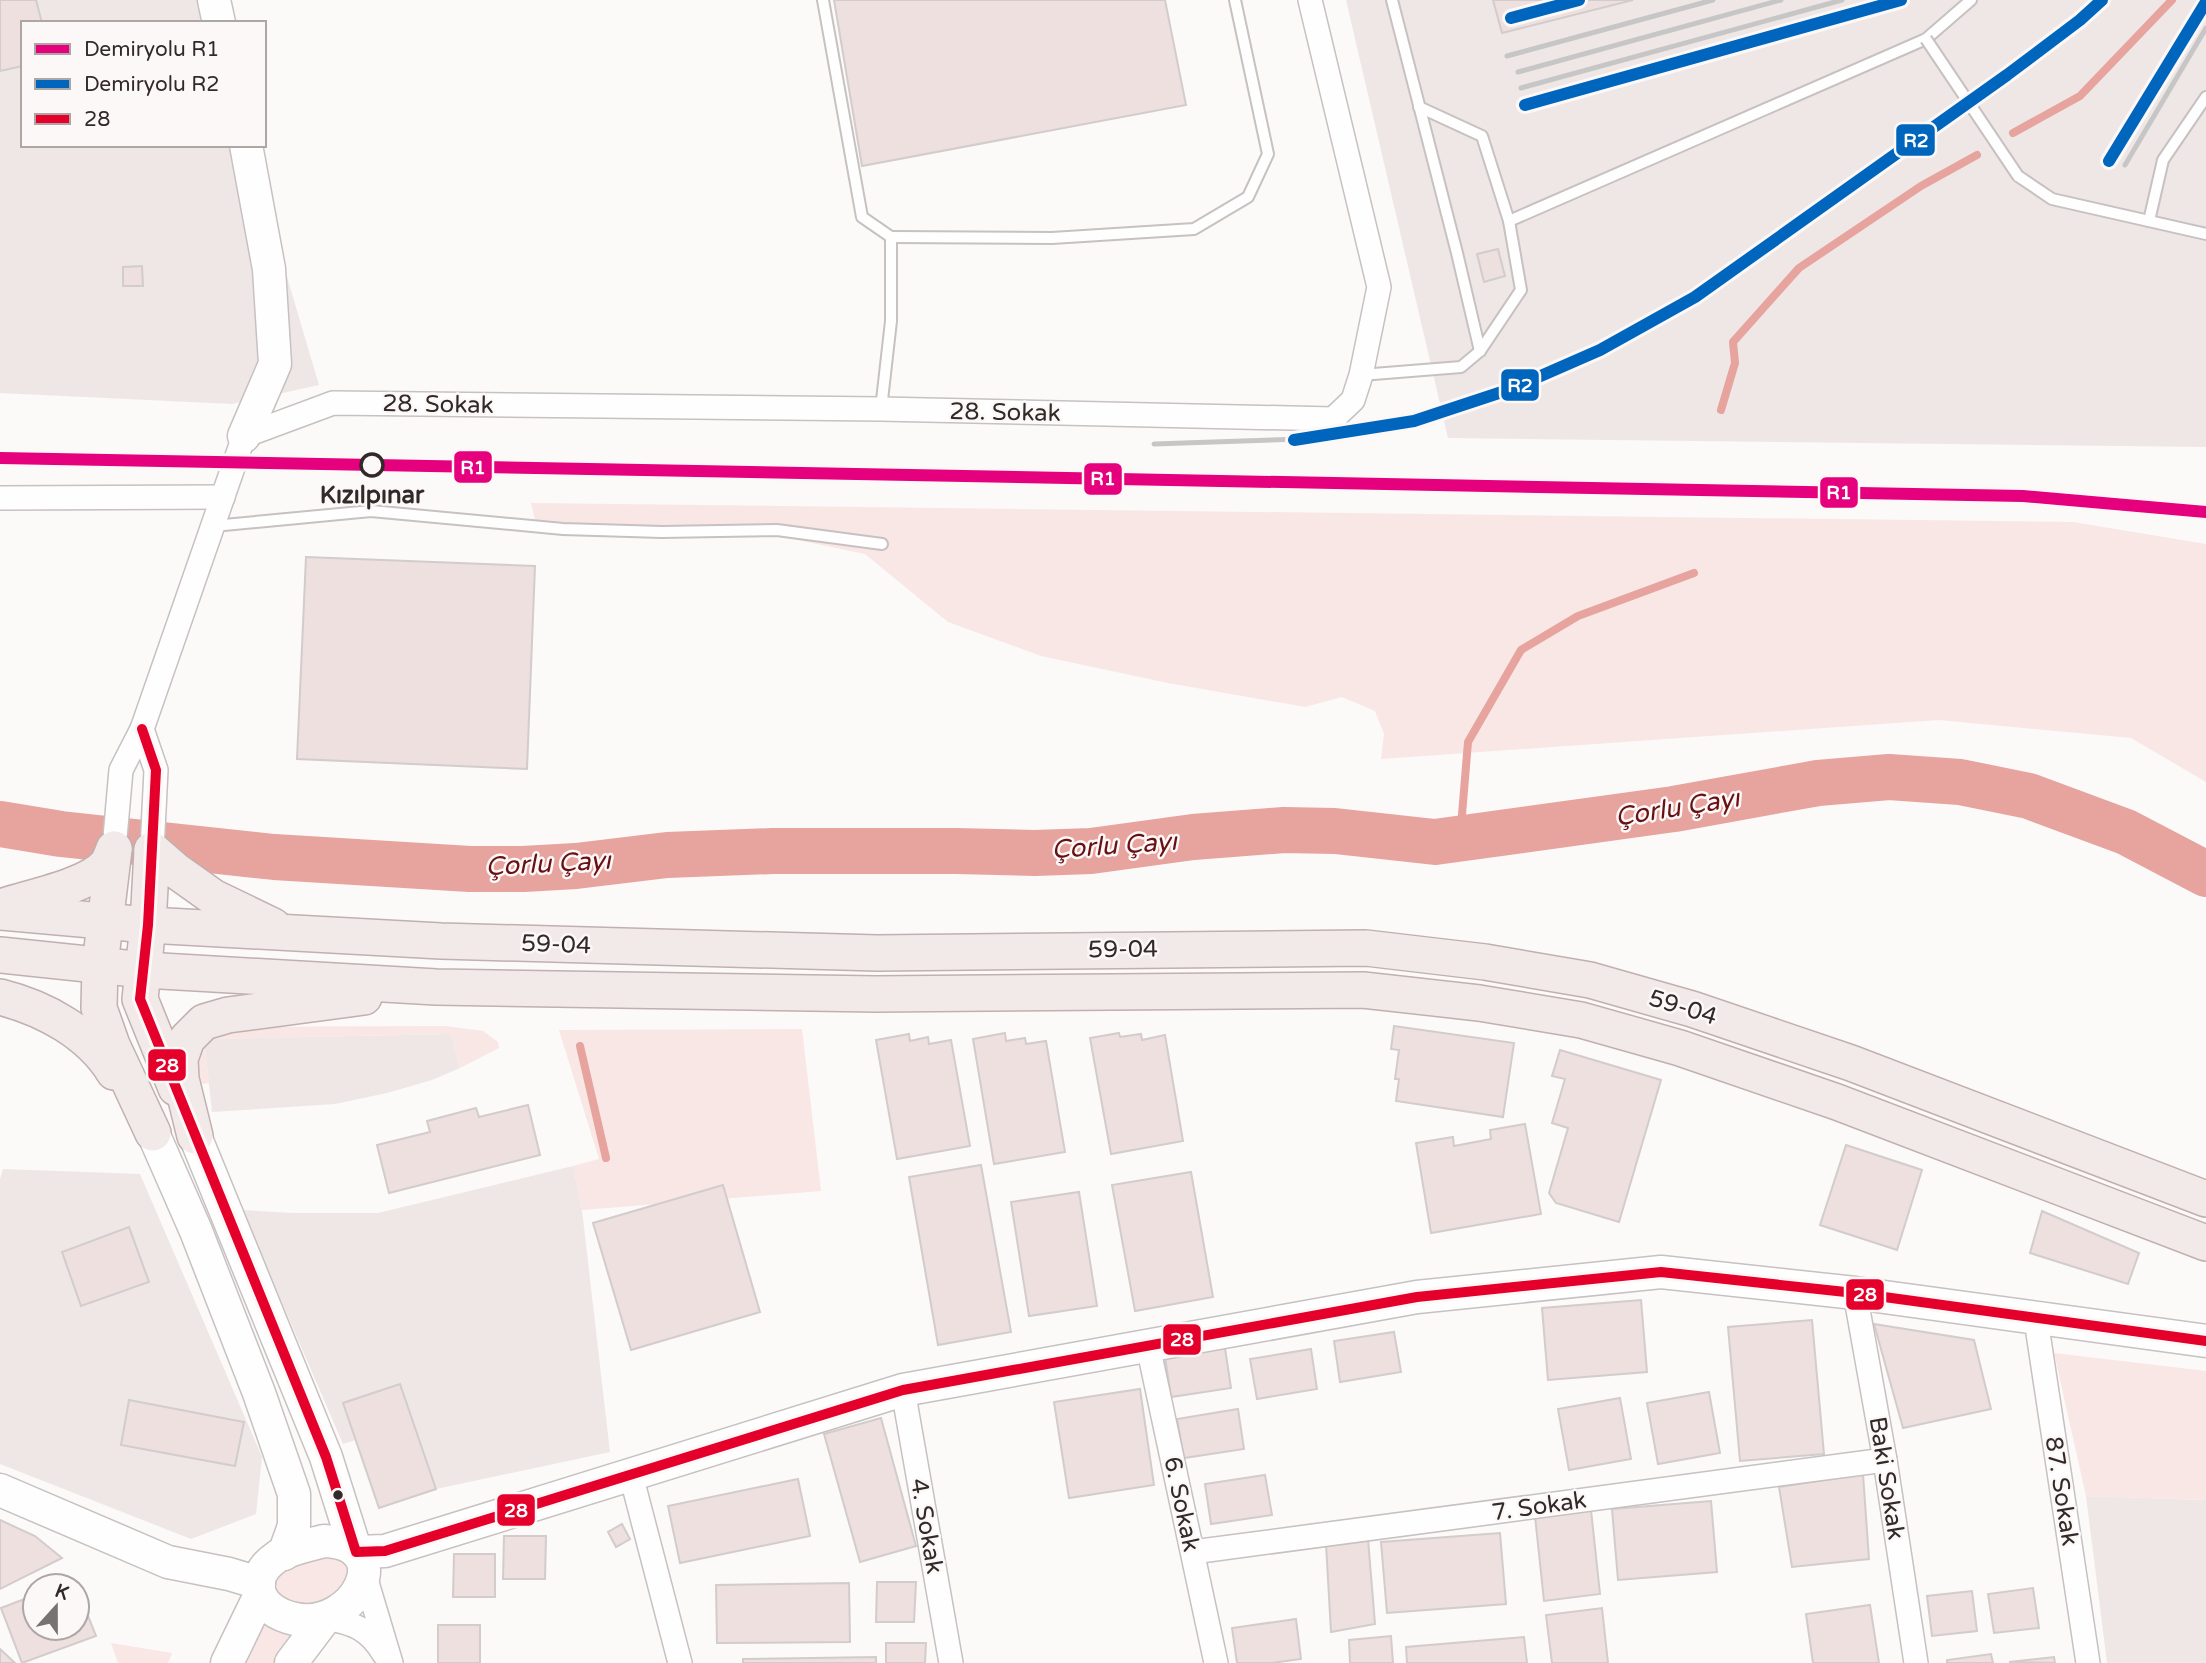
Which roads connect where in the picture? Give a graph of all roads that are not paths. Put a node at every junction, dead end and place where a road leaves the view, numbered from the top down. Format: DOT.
graph roads {
  1 [pos="214,0"];
  2 [pos="823,0"];
  3 [pos="1235,0"];
  4 [pos="1310,0"];
  5 [pos="1392,0"];
  6 [pos="1971,0"];
  7 [pos="219,21"];
  8 [pos="1926,38"];
  9 [pos="2206,97"];
  10 [pos="1419,107"];
  11 [pos="246,147"];
  12 [pos="1509,221"];
  13 [pos="2149,221"];
  14 [pos="2206,234"];
  15 [pos="891,237"];
  16 [pos="1480,351"];
  17 [pos="1361,375"];
  18 [pos="881,409"];
  19 [pos="244,436"];
  20 [pos="223,497"];
  21 [pos="0,498"];
  22 [pos="213,526"];
  23 [pos="882,544"];
  24 [pos="142,729"];
  25 [pos="114,849"];
  26 [pos="152,850"];
  27 [pos="0,910"];
  28 [pos="104,921"];
  29 [pos="148,925"];
  30 [pos="285,932"];
  31 [pos="0,955"];
  32 [pos="100,965"];
  33 [pos="144,970"];
  34 [pos="436,987"];
  35 [pos="0,998"];
  36 [pos="153,1133"];
  37 [pos="195,1136"];
  38 [pos="2206,1199"];
  39 [pos="2206,1243"];
  40 [pos="1855,1293"];
  41 [pos="2036,1320"];
  42 [pos="2206,1341"];
  43 [pos="1148,1346"];
  44 [pos="903,1390"];
  45 [pos="1885,1461"];
  46 [pos="631,1475"];
  47 [pos="0,1490"];
  48 [pos="1193,1552"];
  49 [pos="368,1562"];
  50 [pos="267,1575"];
  51 [pos="325,1618"];
  52 [pos="227,1663"];
  53 [pos="291,1663"];
  54 [pos="390,1663"];
  55 [pos="680,1663"];
  56 [pos="951,1663"];
  57 [pos="1216,1663"];
  58 [pos="1916,1663"];
  59 [pos="2088,1663"];
  1 -- 7 [label="main road"];
  2 -- 15 [label="lane"];
  3 -- 15 [label="lane"];
  4 -- 17 [label="street, 28. Sokak"];
  5 -- 10 [label="lane"];
  6 -- 8 [label="lane"];
  8 -- 12 [label="lane"];
  8 -- 13 [label="lane, bridge"];
  9 -- 13 [label="lane"];
  10 -- 12 [label="lane"];
  10 -- 16 [label="lane"];
  11 -- 19 [label="main road"];
  12 -- 16 [label="lane"];
  13 -- 14 [label="lane"];
  15 -- 18 [label="lane"];
  16 -- 17 [label="lane"];
  17 -- 18 [label="street, 28. Sokak"];
  18 -- 19 [label="street, 28. Sokak"];
  19 -- 20 [label="street"];
  20 -- 21 [label="street"];
  20 -- 22 [label="street"];
  22 -- 23 [label="lane"];
  22 -- 24 [label="street"];
  24 -- 25 [label="street"];
  24 -- 26 [label="street"];
  25 -- 27 [label="main road"];
  25 -- 28 [label="main road"];
  26 -- 29 [label="main road"];
  26 -- 30 [label="main road"];
  27 -- 28 [label="main road, 59-04 / 59-04"];
  28 -- 29 [label="main road, 59-04 / 59-04"];
  28 -- 32 [label="main road"];
  29 -- 30 [label="main road, 59-04 / 59-04"];
  29 -- 33 [label="main road"];
  30 -- 38 [label="main road, 59-04 / 59-04"];
  31 -- 32 [label="main road, 59-04"];
  32 -- 33 [label="main road, 59-04"];
  32 -- 36 [label="main road"];
  33 -- 34 [label="main road, 59-04"];
  33 -- 37 [label="main road"];
  34 -- 37 [label="main road"];
  34 -- 39 [label="main road, 59-04"];
  35 -- 36 [label="main road"];
  36 -- 50 [label="main road"];
  37 -- 49 [label="main road"];
  40 -- 41 [label="main road"];
  40 -- 43 [label="main road"];
  40 -- 45 [label="street, Baki Sokak"];
  41 -- 42 [label="main road"];
  41 -- 59 [label="street, 87. Sokak"];
  43 -- 44 [label="main road"];
  43 -- 48 [label="street, 6. Sokak"];
  44 -- 46 [label="main road"];
  44 -- 56 [label="street, 4. Sokak"];
  45 -- 48 [label="street, 7. Sokak"];
  45 -- 58 [label="street, Baki Sokak"];
  46 -- 49 [label="main road"];
  46 -- 55 [label="street"];
  47 -- 50 [label="main road"];
  48 -- 57 [label="street, 6. Sokak"];
  49 -- 50 [label="main road"];
  49 -- 51 [label="main road"];
  49 -- 54 [label="street"];
  50 -- 51 [label="main road"];
  50 -- 52 [label="main road"];
  51 -- 53 [label="main road"];
  51 -- 54 [label="street"];
}
